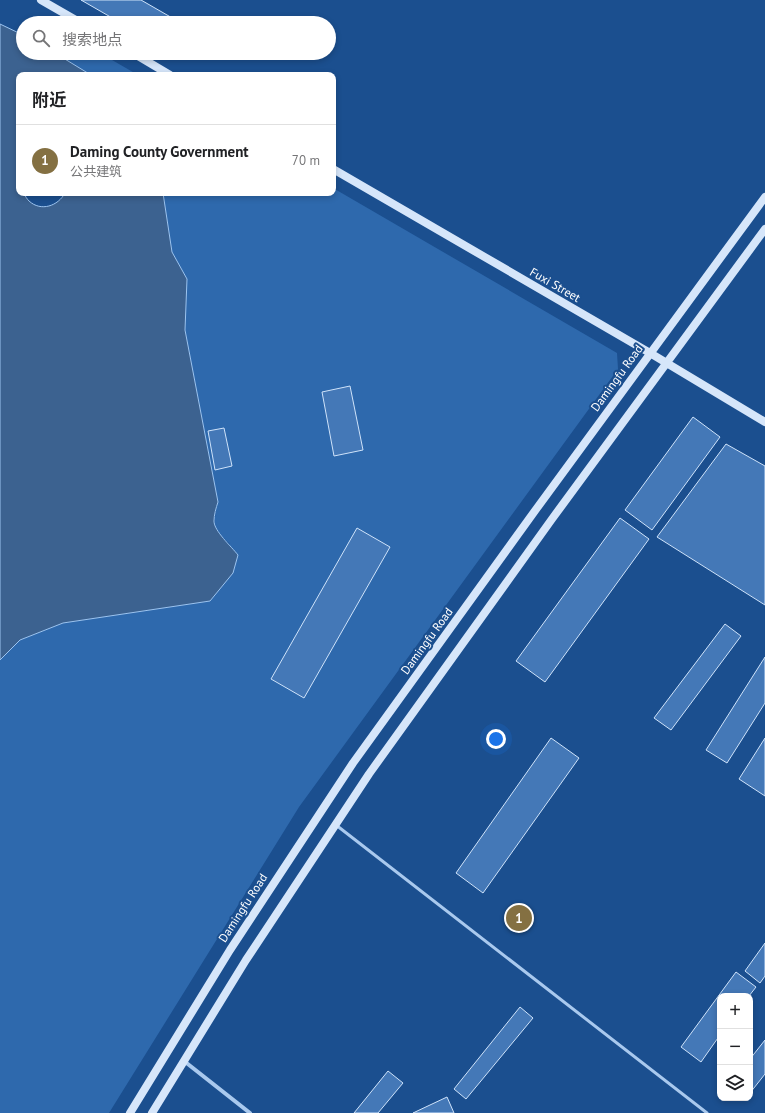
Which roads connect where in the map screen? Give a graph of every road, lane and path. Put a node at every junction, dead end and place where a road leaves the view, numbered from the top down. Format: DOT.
graph roads {
  1 [pos="41,0"];
  2 [pos="69,16"];
  3 [pos="144,60"];
  4 [pos="165,72"];
  5 [pos="336,171"];
  6 [pos="765,197"];
  7 [pos="765,229"];
  8 [pos="650,353"];
  9 [pos="666,363"];
  10 [pos="765,422"];
  11 [pos="335,824"];
  12 [pos="184,1061"];
  13 [pos="130,1113"];
  14 [pos="152,1113"];
  15 [pos="250,1113"];
  16 [pos="707,1113"];
  1 -- 2 [label="street"];
  3 -- 4 [label="street"];
  5 -- 8 [label="street, Fuxi Street"];
  6 -- 8 [label="street, Damingfu Road"];
  7 -- 9 [label="street"];
  8 -- 9 [label="street, Fuxi Street"];
  8 -- 13 [label="street, Damingfu Road"];
  9 -- 10 [label="street, Fuxi Street"];
  9 -- 11 [label="street"];
  11 -- 12 [label="street"];
  11 -- 16 [label="lane"];
  12 -- 14 [label="street"];
  12 -- 15 [label="street"];
}
